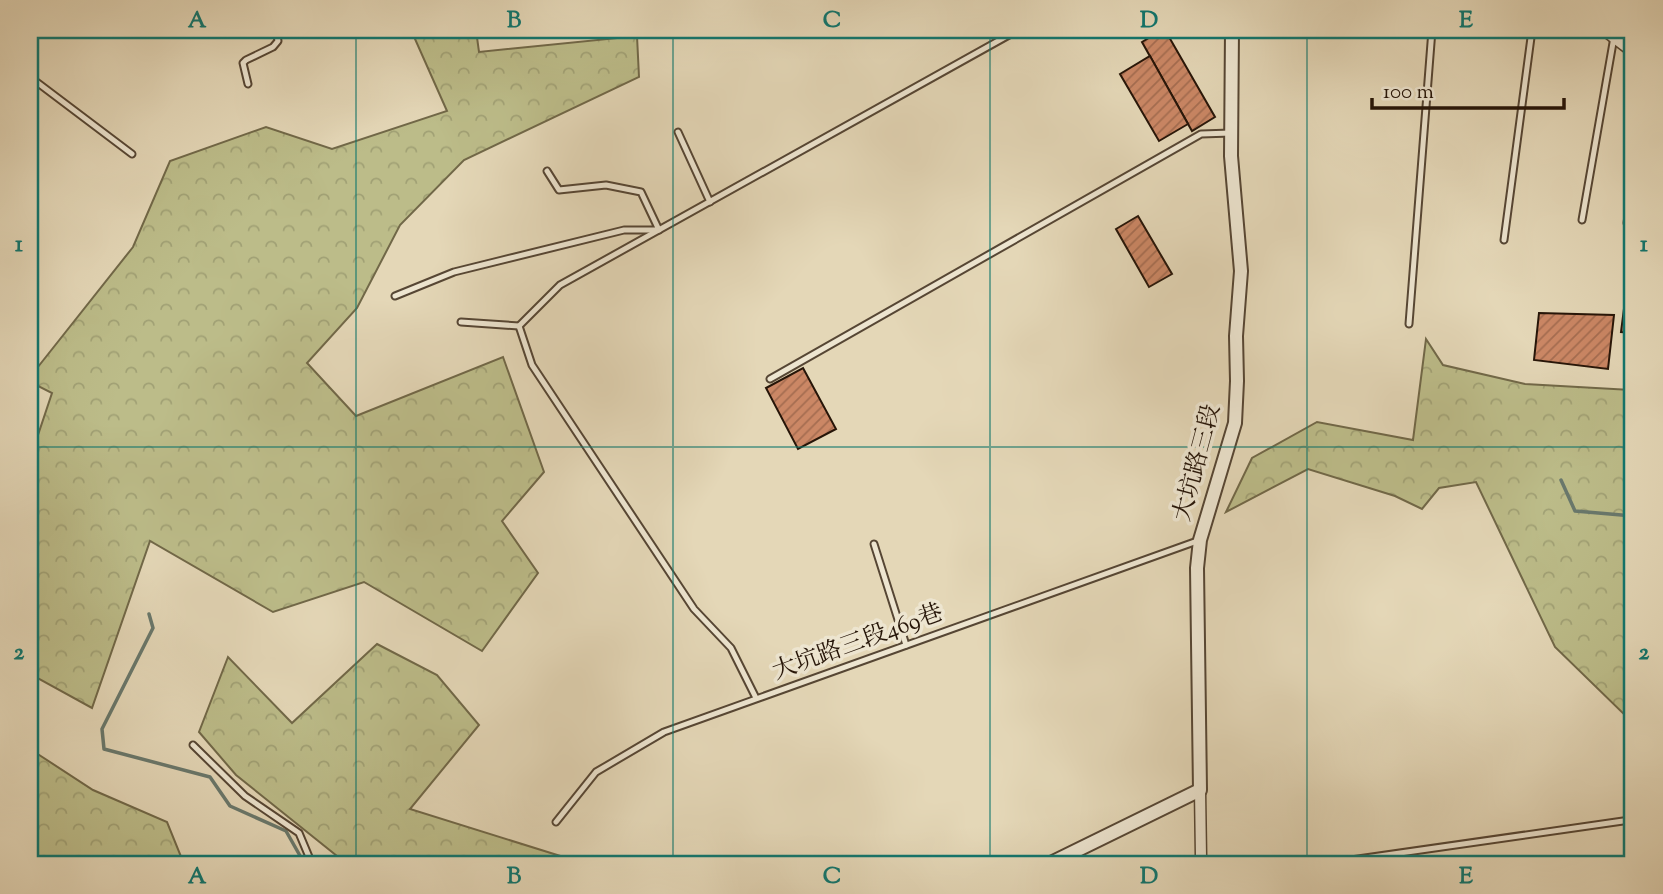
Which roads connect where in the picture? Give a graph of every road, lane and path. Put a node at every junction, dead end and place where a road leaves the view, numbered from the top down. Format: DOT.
graph roads {
  1 [pos="276,30"];
  2 [pos="1018,30"];
  3 [pos="1232,30"];
  4 [pos="1432,30"];
  5 [pos="1532,30"];
  6 [pos="1604,30"];
  7 [pos="1614,37"];
  8 [pos="1633,52"];
  9 [pos="30,77"];
  10 [pos="248,84"];
  11 [pos="678,132"];
  12 [pos="1231,134"];
  13 [pos="132,154"];
  14 [pos="547,171"];
  15 [pos="1633,178"];
  16 [pos="710,202"];
  17 [pos="1582,220"];
  18 [pos="1627,223"];
  19 [pos="659,230"];
  20 [pos="1504,240"];
  21 [pos="395,296"];
  22 [pos="461,322"];
  23 [pos="1409,324"];
  24 [pos="519,326"];
  25 [pos="770,379"];
  26 [pos="1200,540"];
  27 [pos="874,544"];
  28 [pos="906,645"];
  29 [pos="756,698"];
  30 [pos="192,745"];
  31 [pos="1200,790"];
  32 [pos="1630,820"];
  33 [pos="556,822"];
  34 [pos="312,864"];
  35 [pos="1049,864"];
  36 [pos="1205,864"];
  37 [pos="1323,864"];
  1 -- 10 [label="lane"];
  2 -- 16 [label="lane"];
  3 -- 12 [label="street, 大坑路三段"];
  4 -- 23 [label="lane"];
  5 -- 20 [label="lane"];
  6 -- 7 [label="street"];
  7 -- 8 [label="street"];
  7 -- 17 [label="lane"];
  9 -- 13 [label="lane"];
  11 -- 16 [label="lane"];
  12 -- 25 [label="lane"];
  12 -- 26 [label="street, 大坑路三段"];
  14 -- 19 [label="lane"];
  15 -- 18 [label="lane"];
  16 -- 19 [label="lane"];
  19 -- 21 [label="lane"];
  19 -- 24 [label="lane"];
  22 -- 24 [label="lane"];
  24 -- 29 [label="lane"];
  26 -- 28 [label="lane, 大坑路三段469巷"];
  26 -- 31 [label="street, 大坑路三段"];
  27 -- 28 [label="lane"];
  28 -- 29 [label="lane, 大坑路三段469巷"];
  29 -- 33 [label="lane, 大坑路三段469巷"];
  30 -- 34 [label="lane"];
  31 -- 35 [label="street"];
  31 -- 36 [label="street, 大坑路三段"];
  32 -- 37 [label="lane"];
}
